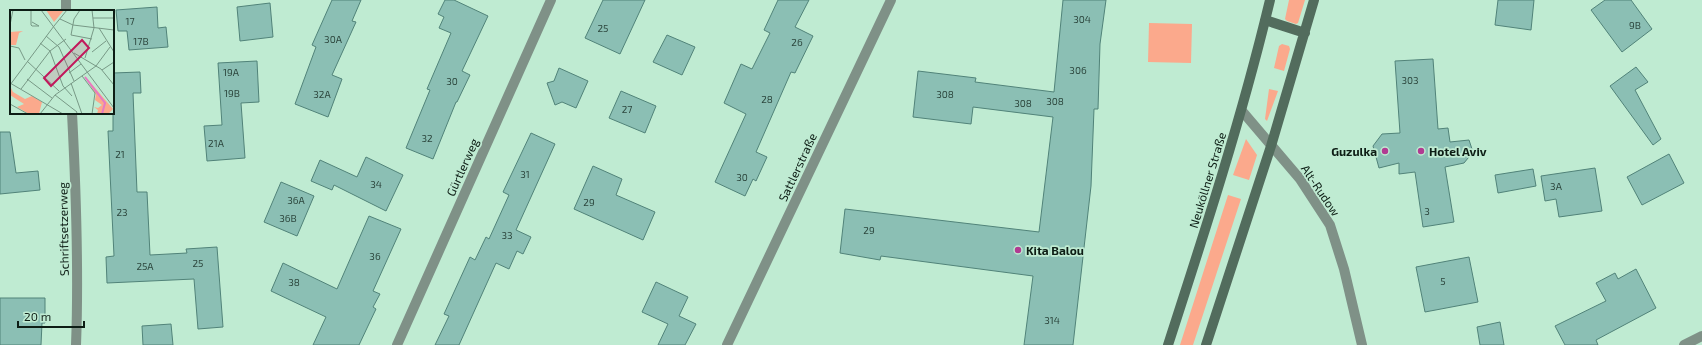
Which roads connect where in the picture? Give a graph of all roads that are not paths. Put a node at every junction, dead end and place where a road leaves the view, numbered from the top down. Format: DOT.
graph roads {
  1 [pos="551,0"];
  2 [pos="891,0"];
  3 [pos="1270,0"];
  4 [pos="1314,0"];
  5 [pos="1265,20"];
  6 [pos="1305,33"];
  7 [pos="1242,111"];
  8 [pos="72,114"];
  9 [pos="1271,146"];
  10 [pos="1702,336"];
  11 [pos="76,345"];
  12 [pos="397,345"];
  13 [pos="727,345"];
  14 [pos="1168,345"];
  15 [pos="1206,345"];
  16 [pos="1362,345"];
  17 [pos="1684,345"];
  1 -- 12 [label="street, Gürtlerweg"];
  2 -- 13 [label="street, Sattlerstraße"];
  3 -- 5 [label="main road, Neuköllner Straße"];
  4 -- 6 [label="main road"];
  5 -- 6 [label="main road"];
  5 -- 7 [label="main road, Neuköllner Straße"];
  6 -- 9 [label="main road"];
  7 -- 9 [label="street, Alt-Rudow"];
  7 -- 14 [label="main road, Neuköllner Straße"];
  8 -- 11 [label="street, Schriftsetzerweg"];
  9 -- 15 [label="main road"];
  9 -- 16 [label="street, Alt-Rudow"];
  10 -- 17 [label="street"];
}
